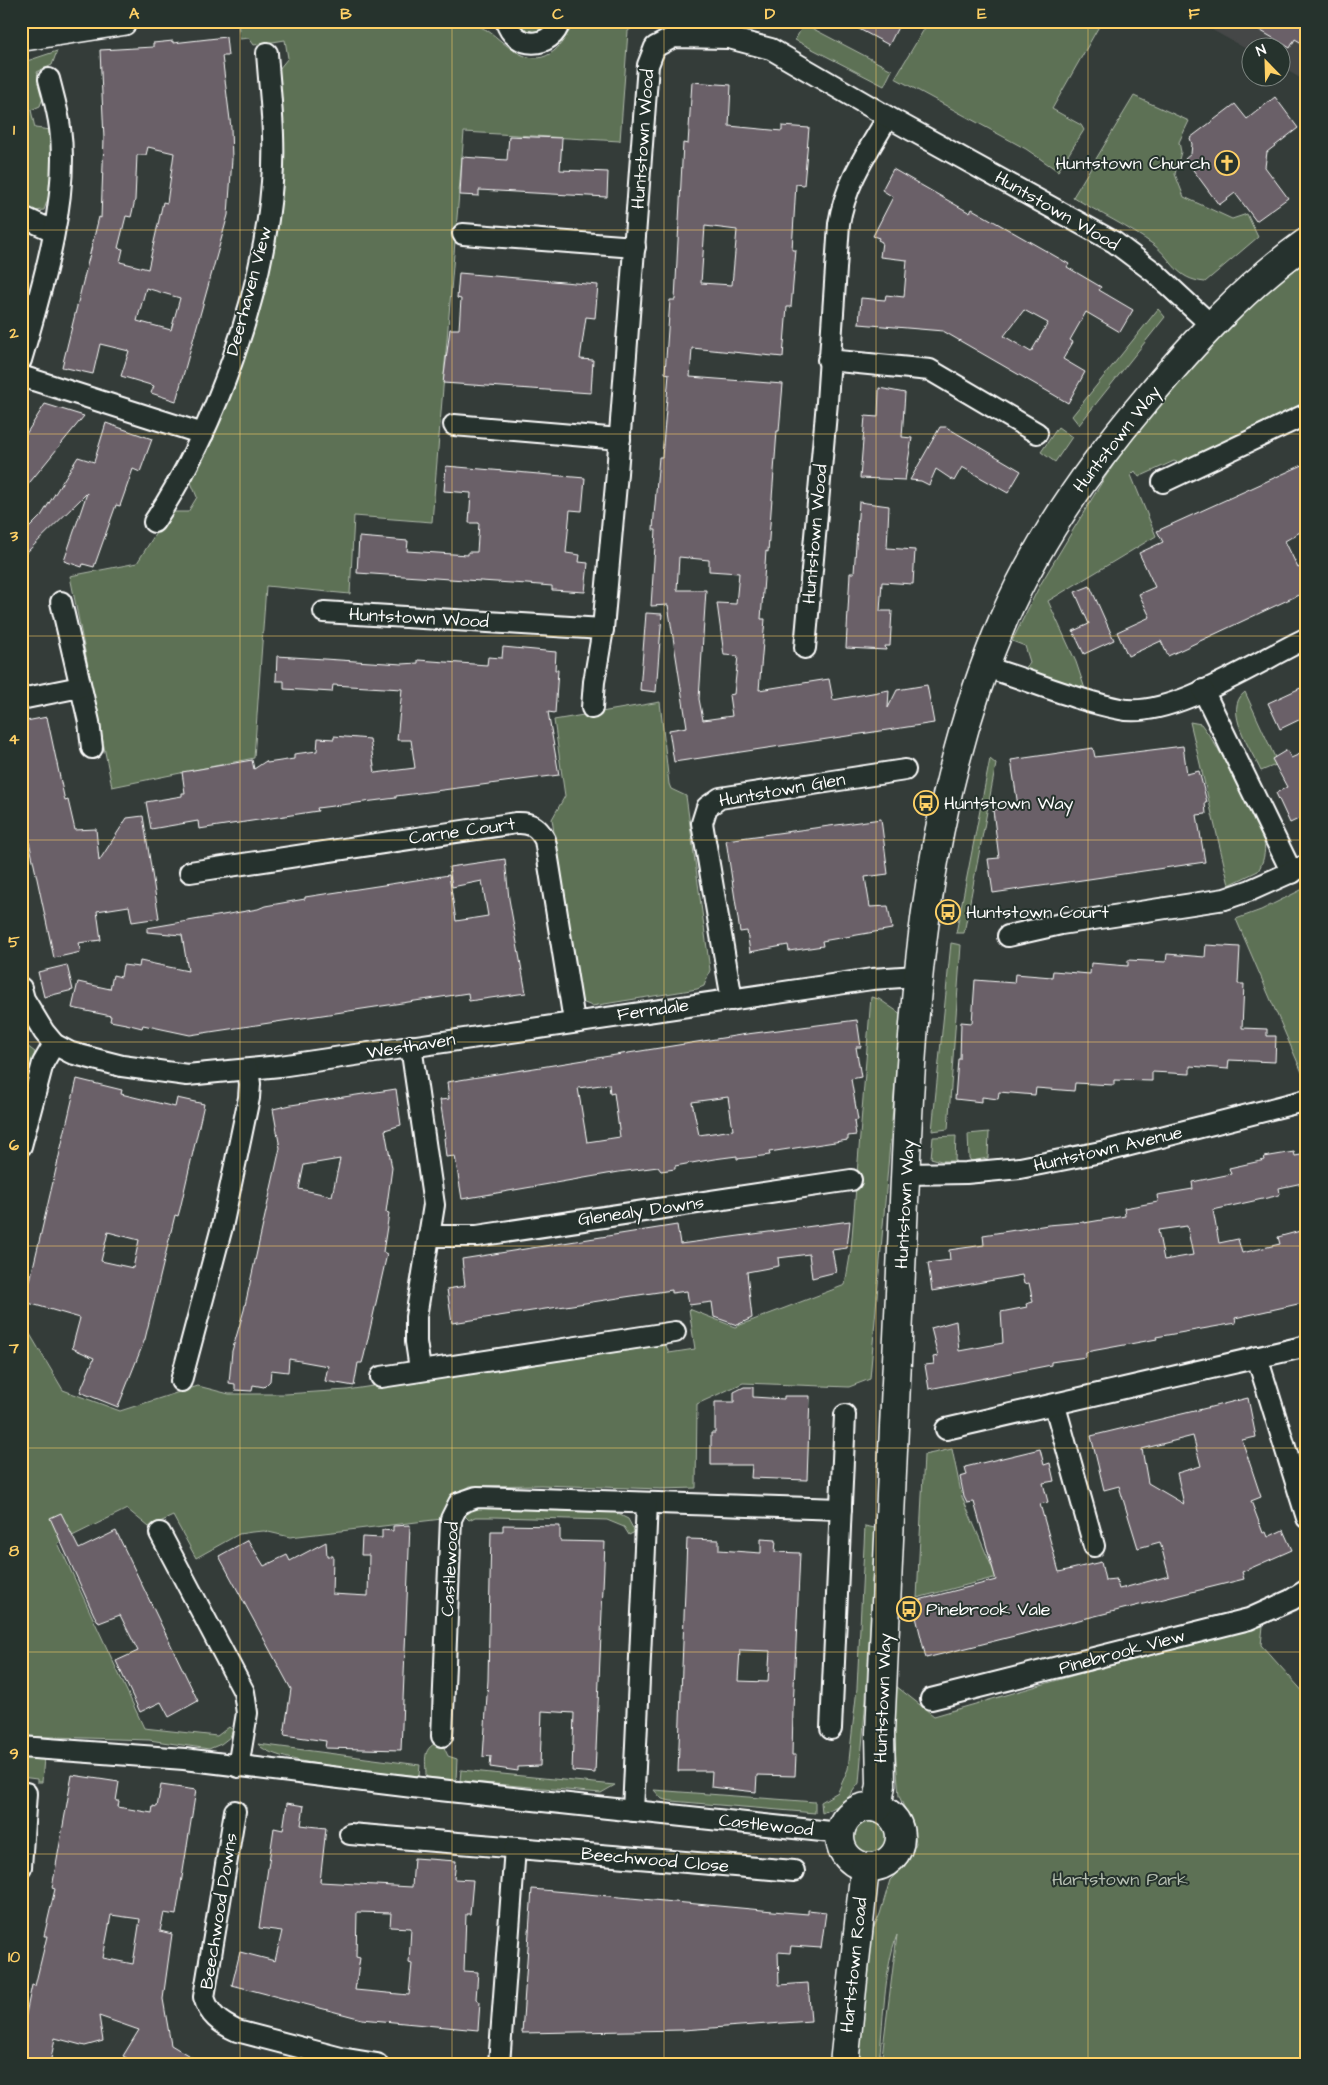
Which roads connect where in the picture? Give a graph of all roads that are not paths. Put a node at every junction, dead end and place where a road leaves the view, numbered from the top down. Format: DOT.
graph roads {
  1 [pos="123,21"];
  2 [pos="506,21"];
  3 [pos="560,21"];
  4 [pos="34,30"];
  5 [pos="267,53"];
  6 [pos="49,79"];
  7 [pos="888,117"];
  8 [pos="21,216"];
  9 [pos="53,231"];
  10 [pos="463,234"];
  11 [pos="1307,242"];
  12 [pos="635,248"];
  13 [pos="1212,326"];
  14 [pos="21,360"];
  15 [pos="828,360"];
  16 [pos="21,376"];
  17 [pos="1307,414"];
  18 [pos="454,425"];
  19 [pos="1037,432"];
  20 [pos="203,434"];
  21 [pos="620,439"];
  22 [pos="1163,482"];
  23 [pos="154,522"];
  24 [pos="61,602"];
  25 [pos="324,612"];
  26 [pos="603,629"];
  27 [pos="1307,638"];
  28 [pos="805,648"];
  29 [pos="985,667"];
  30 [pos="80,686"];
  31 [pos="1203,690"];
  32 [pos="21,699"];
  33 [pos="592,708"];
  34 [pos="92,748"];
  35 [pos="905,770"];
  36 [pos="1299,869"];
  37 [pos="190,872"];
  38 [pos="1008,936"];
  39 [pos="918,976"];
  40 [pos="21,988"];
  41 [pos="732,1000"];
  42 [pos="574,1021"];
  43 [pos="54,1044"];
  44 [pos="411,1046"];
  45 [pos="248,1070"];
  46 [pos="1307,1100"];
  47 [pos="21,1146"];
  48 [pos="906,1174"];
  49 [pos="851,1180"];
  50 [pos="431,1236"];
  51 [pos="675,1332"];
  52 [pos="1307,1346"];
  53 [pos="1257,1357"];
  54 [pos="420,1369"];
  55 [pos="381,1377"];
  56 [pos="181,1381"];
  57 [pos="1055,1406"];
  58 [pos="845,1415"];
  59 [pos="946,1430"];
  60 [pos="647,1503"];
  61 [pos="841,1509"];
  62 [pos="1307,1518"];
  63 [pos="160,1533"];
  64 [pos="1094,1546"];
  65 [pos="1307,1590"];
  66 [pos="931,1700"];
  67 [pos="831,1729"];
  68 [pos="442,1736"];
  69 [pos="21,1747"];
  70 [pos="238,1767"];
  71 [pos="26,1793"];
  72 [pos="877,1808"];
  73 [pos="235,1811"];
  74 [pos="633,1811"];
  75 [pos="840,1833"];
  76 [pos="350,1834"];
  77 [pos="515,1848"];
  78 [pos="21,1867"];
  79 [pos="865,1867"];
  80 [pos="794,1871"];
  81 [pos="376,2064"];
  82 [pos="499,2064"];
  83 [pos="844,2064"];
  1 -- 4 [label="street"];
  2 -- 3 [label="street"];
  5 -- 20 [label="street, Deerhaven View"];
  6 -- 9 [label="street"];
  7 -- 12 [label="street, Huntstown Wood"];
  7 -- 13 [label="street, Huntstown Wood"];
  7 -- 15 [label="street, Huntstown Wood"];
  8 -- 9 [label="street"];
  9 -- 14 [label="street"];
  10 -- 12 [label="street"];
  11 -- 13 [label="street, Huntstown Way"];
  12 -- 21 [label="street, Huntstown Wood"];
  13 -- 29 [label="street, Huntstown Way"];
  15 -- 19 [label="street"];
  15 -- 28 [label="street, Huntstown Wood"];
  16 -- 20 [label="street"];
  17 -- 22 [label="street"];
  18 -- 21 [label="street"];
  20 -- 23 [label="street, Deerhaven View"];
  21 -- 26 [label="street, Huntstown Wood"];
  24 -- 30 [label="street"];
  25 -- 26 [label="street, Huntstown Wood"];
  26 -- 33 [label="street, Huntstown Wood"];
  27 -- 31 [label="street"];
  29 -- 31 [label="street"];
  29 -- 39 [label="street, Huntstown Way"];
  30 -- 32 [label="street"];
  30 -- 34 [label="street"];
  31 -- 36 [label="street"];
  35 -- 41 [label="street, Huntstown Glen"];
  36 -- 38 [label="street"];
  37 -- 42 [label="street, Carne Court"];
  39 -- 41 [label="street, Ferndale"];
  39 -- 48 [label="street, Huntstown Way"];
  40 -- 43 [label="street, Westhaven"];
  41 -- 42 [label="street, Ferndale"];
  42 -- 44 [label="street, Westhaven"];
  43 -- 45 [label="street, Westhaven"];
  43 -- 47 [label="street"];
  44 -- 45 [label="street, Westhaven"];
  44 -- 50 [label="street"];
  45 -- 56 [label="street"];
  46 -- 48 [label="street, Huntstown Avenue"];
  48 -- 72 [label="street, Huntstown Way"];
  49 -- 50 [label="street, Glenealy Downs"];
  50 -- 54 [label="street"];
  51 -- 54 [label="street"];
  52 -- 53 [label="street"];
  53 -- 57 [label="street"];
  53 -- 62 [label="street"];
  54 -- 55 [label="street"];
  57 -- 59 [label="street"];
  57 -- 64 [label="street"];
  58 -- 61 [label="street"];
  60 -- 61 [label="street, Castlewood"];
  60 -- 68 [label="street, Castlewood"];
  60 -- 74 [label="street"];
  61 -- 67 [label="street"];
  63 -- 70 [label="street"];
  65 -- 66 [label="street, Pinebrook View"];
  69 -- 70 [label="street, Castlewood"];
  70 -- 74 [label="street, Castlewood"];
  71 -- 78 [label="street"];
  72 -- 75 [label="street"];
  72 -- 79 [label="street"];
  73 -- 81 [label="street, Beechwood Downs"];
  74 -- 75 [label="street, Castlewood"];
  75 -- 79 [label="street"];
  76 -- 77 [label="street, Beechwood Close"];
  77 -- 80 [label="street, Beechwood Close"];
  77 -- 82 [label="street"];
  79 -- 83 [label="street, Hartstown Road"];
}
